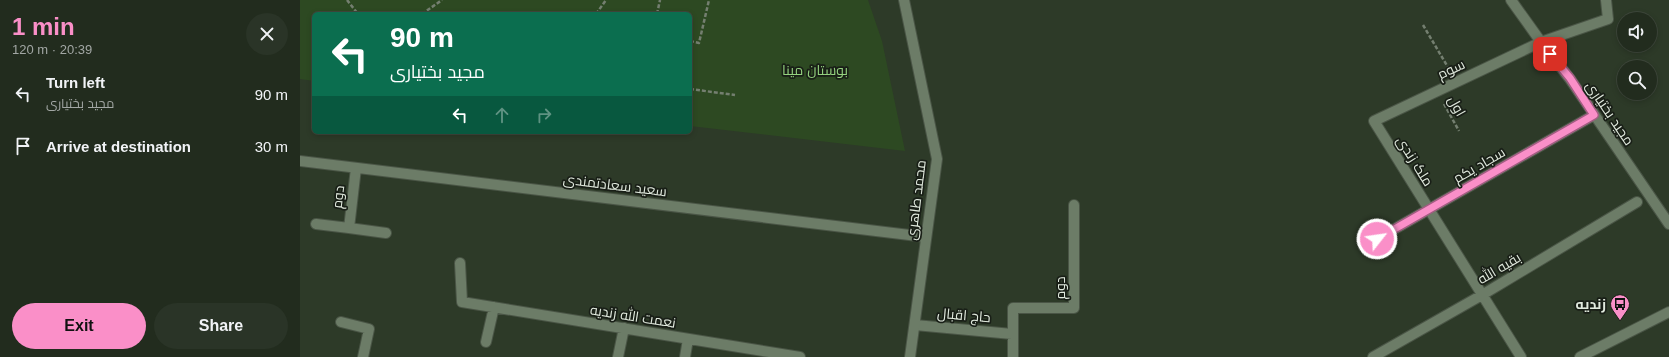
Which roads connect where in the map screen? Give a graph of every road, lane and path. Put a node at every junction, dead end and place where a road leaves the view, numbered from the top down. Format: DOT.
graph roads {
  1 [pos="347,0"];
  2 [pos="606,0"];
  3 [pos="660,0"];
  4 [pos="709,0"];
  5 [pos="904,0"];
  6 [pos="1511,0"];
  7 [pos="1606,0"];
  8 [pos="439,1"];
  9 [pos="356,12"];
  10 [pos="425,12"];
  11 [pos="597,12"];
  12 [pos="657,12"];
  13 [pos="1423,26"];
  14 [pos="692,41"];
  15 [pos="1540,42"];
  16 [pos="1456,82"];
  17 [pos="692,89"];
  18 [pos="1437,91"];
  19 [pos="734,95"];
  20 [pos="1594,115"];
  21 [pos="1374,122"];
  22 [pos="1459,131"];
  23 [pos="300,161"];
  24 [pos="356,168"];
  25 [pos="1637,202"];
  26 [pos="1074,205"];
  27 [pos="1429,210"];
  28 [pos="316,224"];
  29 [pos="1669,224"];
  30 [pos="349,228"];
  31 [pos="386,233"];
  32 [pos="926,237"];
  33 [pos="1377,239"];
  34 [pos="460,263"];
  35 [pos="1482,295"];
  36 [pos="494,307"];
  37 [pos="1669,312"];
  38 [pos="341,322"];
  39 [pos="915,325"];
  40 [pos="624,328"];
  41 [pos="1012,334"];
  42 [pos="688,339"];
  43 [pos="486,342"];
  44 [pos="363,357"];
  45 [pos="618,357"];
  46 [pos="685,357"];
  47 [pos="800,357"];
  48 [pos="910,357"];
  49 [pos="1013,357"];
  50 [pos="1373,357"];
  51 [pos="1521,357"];
  52 [pos="1580,357"];
  1 -- 9 [label="path"];
  2 -- 11 [label="path"];
  3 -- 12 [label="path"];
  4 -- 14 [label="path"];
  5 -- 32 [label="street, محمد طاهری"];
  6 -- 15 [label="street, مجید بختیاری"];
  7 -- 15 [label="street, سوم"];
  8 -- 10 [label="path"];
  13 -- 16 [label="path"];
  15 -- 16 [label="street, سوم"];
  15 -- 20 [label="street, مجید بختیاری"];
  16 -- 18 [label="street, سوم"];
  17 -- 19 [label="path"];
  18 -- 21 [label="street, سوم"];
  18 -- 22 [label="path, اول"];
  20 -- 27 [label="street, سجاد یکم"];
  20 -- 29 [label="street, مجید بختیاری"];
  21 -- 27 [label="street, ملک زندی"];
  23 -- 24 [label="street, سعید سعادتمندی"];
  24 -- 30 [label="street, دوم"];
  24 -- 32 [label="street, سعید سعادتمندی"];
  25 -- 35 [label="street, بقیه الله"];
  26 -- 41 [label="street, دوم"];
  27 -- 33 [label="street, سجاد یکم"];
  27 -- 35 [label="street, ملک زندی"];
  28 -- 30 [label="street, دوم"];
  30 -- 31 [label="street, دوم"];
  32 -- 39 [label="street, محمد طاهری"];
  34 -- 36 [label="street, نعمت الله زندیه"];
  35 -- 50 [label="street, بقیه الله"];
  35 -- 51 [label="street, ملک زندی"];
  36 -- 40 [label="street, نعمت الله زندیه"];
  36 -- 43 [label="street"];
  37 -- 52 [label="street"];
  38 -- 44 [label="street"];
  39 -- 41 [label="street, حاج اقبال"];
  39 -- 48 [label="street, محمد طاهری"];
  40 -- 42 [label="street, نعمت الله زندیه"];
  40 -- 45 [label="street"];
  41 -- 49 [label="street"];
  42 -- 46 [label="street"];
  42 -- 47 [label="street, نعمت الله زندیه"];
}
